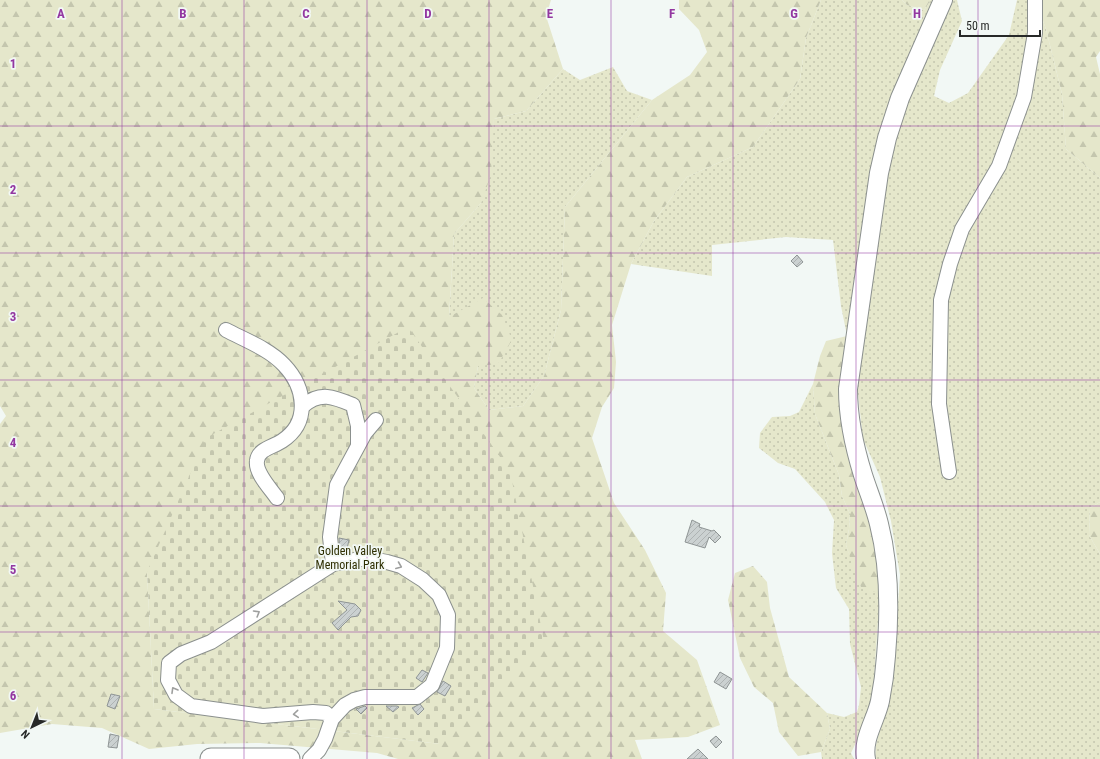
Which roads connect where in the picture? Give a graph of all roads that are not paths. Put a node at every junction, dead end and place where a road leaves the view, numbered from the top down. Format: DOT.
graph roads {
  1 [pos="943,0"];
  2 [pos="1035,0"];
  3 [pos="226,330"];
  4 [pos="303,406"];
  5 [pos="376,420"];
  6 [pos="358,445"];
  7 [pos="949,472"];
  8 [pos="277,498"];
  9 [pos="333,564"];
  10 [pos="332,719"];
  11 [pos="211,759"];
  12 [pos="288,759"];
  13 [pos="310,759"];
  14 [pos="866,759"];
  1 -- 14 [label="main road"];
  2 -- 7 [label="lane"];
  3 -- 4 [label="lane"];
  4 -- 6 [label="lane"];
  4 -- 8 [label="lane"];
  5 -- 6 [label="lane"];
  6 -- 9 [label="lane"];
  9 -- 10 [label="lane, one-way"];
  10 -- 9 [label="lane, one-way"];
  10 -- 13 [label="lane"];
  11 -- 12 [label="highway"];
}
